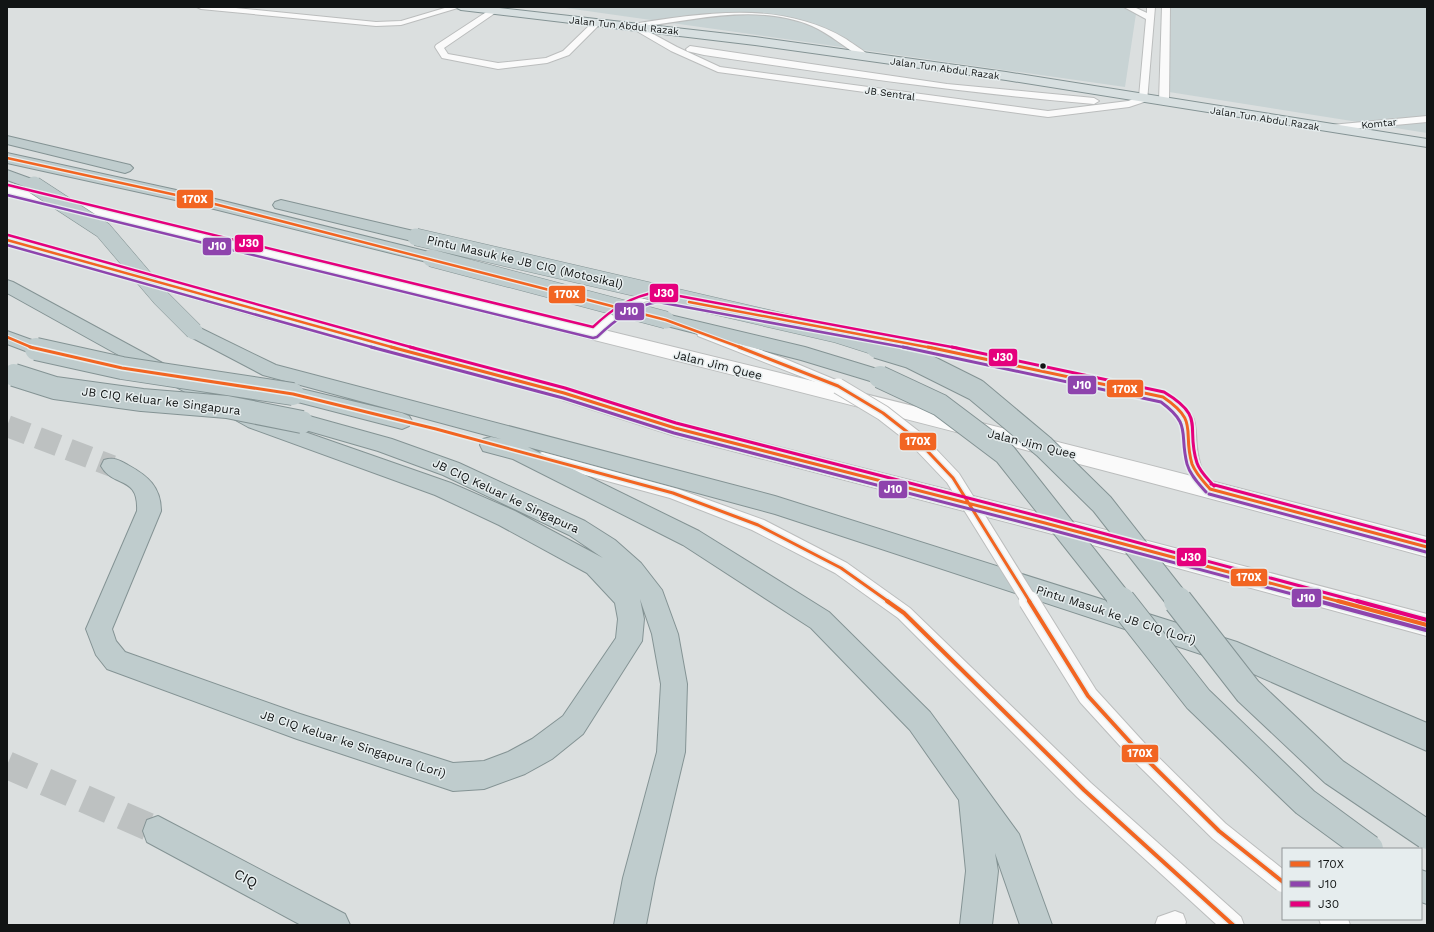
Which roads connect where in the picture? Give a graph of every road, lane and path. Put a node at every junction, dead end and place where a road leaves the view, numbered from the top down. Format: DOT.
graph roads {
  1 [pos="201,7"];
  2 [pos="457,7"];
  3 [pos="461,7"];
  4 [pos="1128,7"];
  5 [pos="1151,7"];
  6 [pos="1166,7"];
  7 [pos="494,11"];
  8 [pos="1150,18"];
  9 [pos="598,22"];
  10 [pos="632,26"];
  11 [pos="658,40"];
  12 [pos="866,57"];
  13 [pos="1144,99"];
  14 [pos="1164,102"];
  15 [pos="1129,104"];
  16 [pos="1427,119"];
  17 [pos="1332,128"];
  18 [pos="7,140"];
  19 [pos="1427,143"];
  20 [pos="7,158"];
  21 [pos="7,175"];
  22 [pos="7,190"];
  23 [pos="7,240"];
  24 [pos="7,286"];
  25 [pos="666,320"];
  26 [pos="594,334"];
  27 [pos="7,337"];
  28 [pos="7,372"];
  29 [pos="519,452"];
  30 [pos="112,466"];
  31 [pos="1210,489"];
  32 [pos="1427,547"];
  33 [pos="1427,625"];
  34 [pos="1427,737"];
  35 [pos="972,794"];
  36 [pos="158,831"];
  37 [pos="1427,835"];
  38 [pos="1368,848"];
  39 [pos="1282,881"];
  40 [pos="334,925"];
  41 [pos="630,925"];
  42 [pos="976,925"];
  43 [pos="1036,925"];
  44 [pos="1233,925"];
  1 -- 2 [label="lane"];
  3 -- 7 [label="main road, Jalan Tun Abdul Razak"];
  4 -- 8 [label="lane"];
  5 -- 8 [label="lane"];
  6 -- 14 [label="lane"];
  7 -- 9 [label="main road, Jalan Tun Abdul Razak"];
  7 -- 9 [label="lane"];
  8 -- 13 [label="lane"];
  9 -- 10 [label="main road, Jalan Tun Abdul Razak"];
  10 -- 11 [label="lane, JB Sentral"];
  10 -- 12 [label="main road, Jalan Tun Abdul Razak"];
  10 -- 12 [label="lane"];
  11 -- 15 [label="lane, JB Sentral"];
  11 -- 15 [label="lane, JB Sentral"];
  12 -- 13 [label="main road, Jalan Tun Abdul Razak"];
  13 -- 14 [label="main road, Jalan Tun Abdul Razak"];
  13 -- 15 [label="lane, JB Sentral"];
  14 -- 17 [label="main road, Jalan Tun Abdul Razak"];
  16 -- 17 [label="lane, Komtar"];
  17 -- 19 [label="main road, Jalan Tun Abdul Razak"];
  18 -- 37 [label="highway, Pintu Masuk ke JB CIQ (Motosikal), bridge"];
  20 -- 25 [label="highway, bridge"];
  21 -- 34 [label="highway, Pintu Masuk ke JB CIQ (Lori), bridge"];
  22 -- 26 [label="main road, Jalan Jim Quee"];
  23 -- 33 [label="main road"];
  24 -- 30 [label="highway, JB CIQ Keluar ke Singapura (Lori), bridge"];
  25 -- 38 [label="highway, bridge"];
  25 -- 39 [label="lane, bridge"];
  26 -- 31 [label="main road, Jalan Jim Quee"];
  26 -- 31 [label="lane"];
  27 -- 29 [label="highway, bridge"];
  28 -- 41 [label="highway, JB CIQ Keluar ke Singapura, bridge"];
  29 -- 35 [label="highway"];
  29 -- 44 [label="lane"];
  31 -- 32 [label="main road, Jalan Jim Quee"];
  35 -- 42 [label="highway"];
  35 -- 43 [label="highway"];
  36 -- 40 [label="highway, CIQ"];
}
